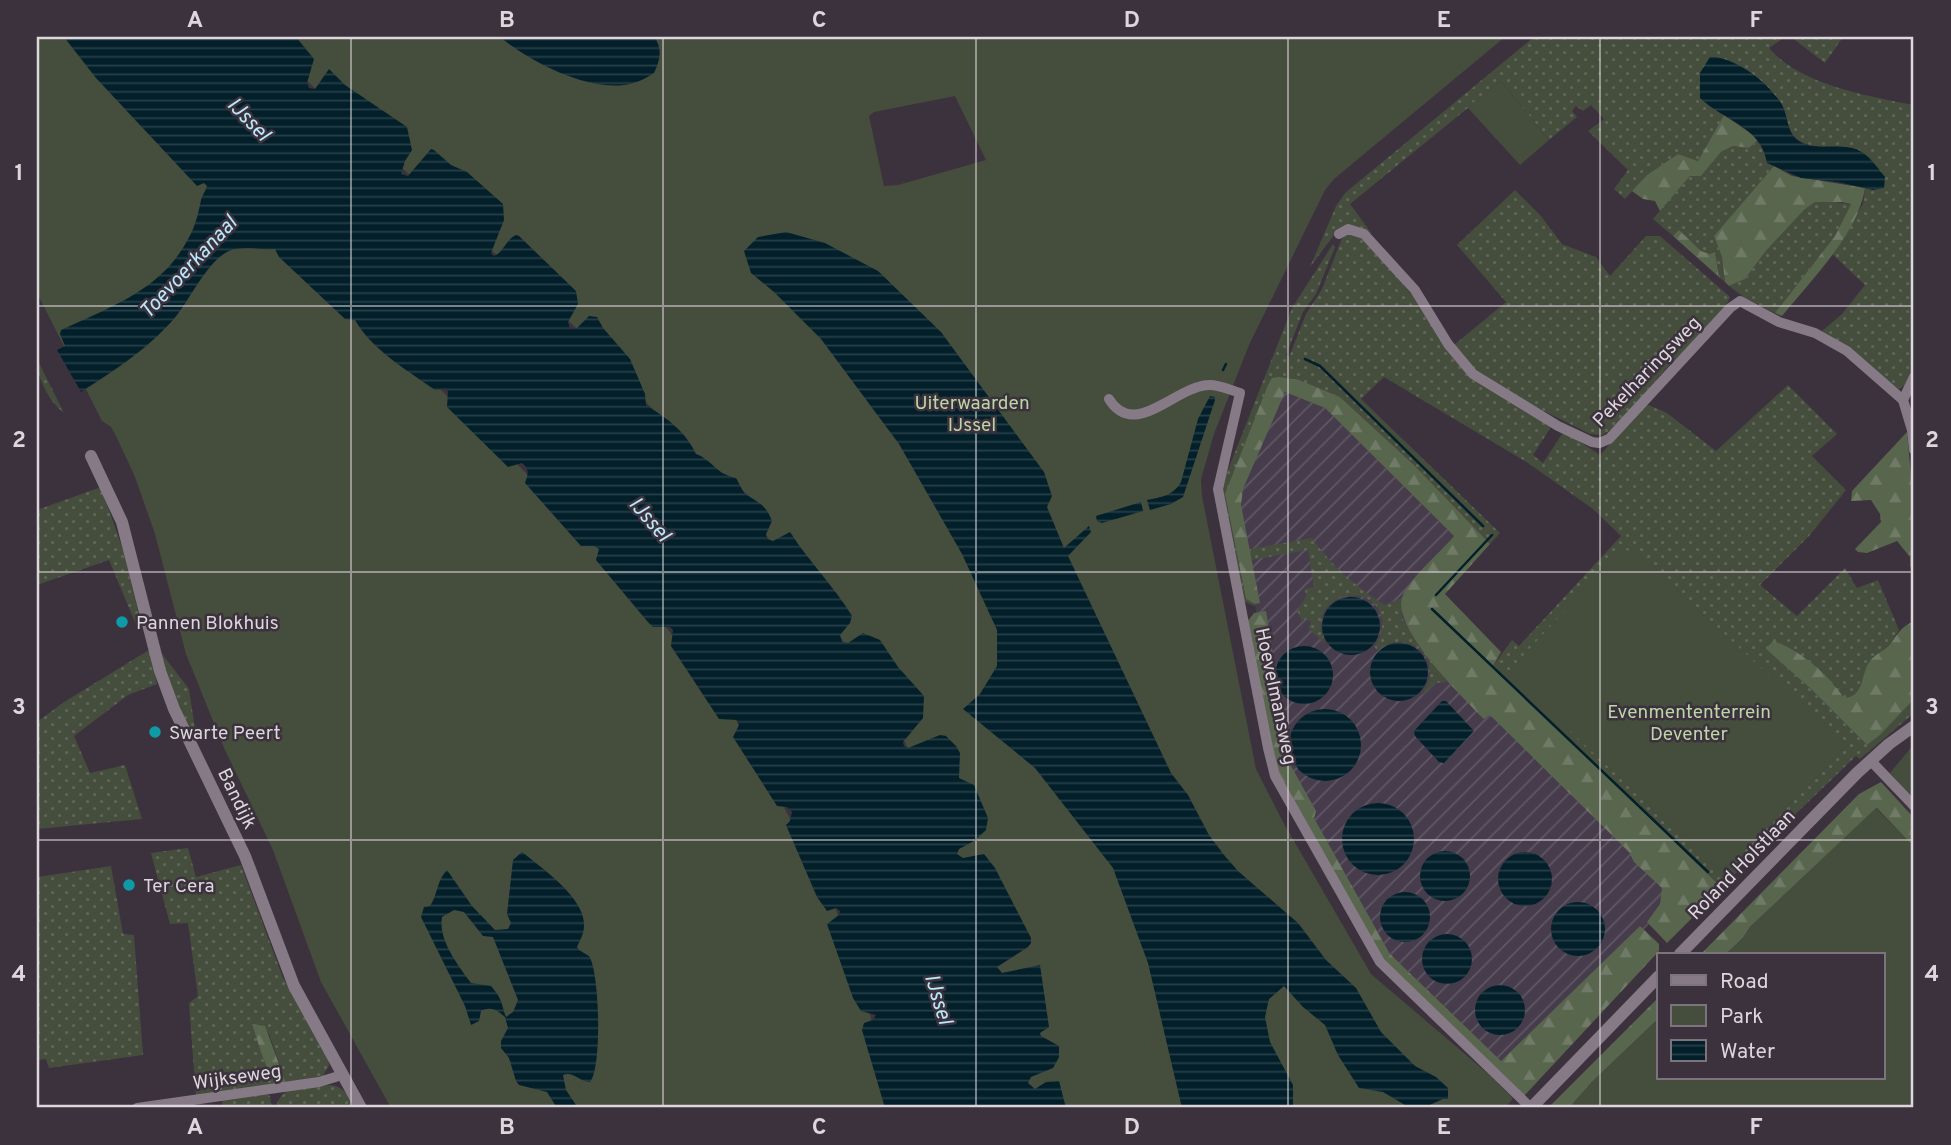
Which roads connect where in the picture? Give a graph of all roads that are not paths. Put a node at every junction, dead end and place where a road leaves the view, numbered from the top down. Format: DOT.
graph roads {
  1 [pos="1339,234"];
  2 [pos="1914,377"];
  3 [pos="1109,399"];
  4 [pos="1903,400"];
  5 [pos="1914,450"];
  6 [pos="91,456"];
  7 [pos="1913,727"];
  8 [pos="1874,763"];
  9 [pos="1914,806"];
  10 [pos="1681,953"];
  11 [pos="1657,978"];
  12 [pos="342,1075"];
  13 [pos="137,1108"];
  14 [pos="361,1108"];
  15 [pos="1531,1108"];
  1 -- 4 [label="street, Pekelharingsweg"];
  2 -- 4 [label="street"];
  3 -- 15 [label="street, Hoevelmansweg"];
  4 -- 5 [label="street"];
  6 -- 12 [label="street, Bandijk"];
  7 -- 8 [label="street, Roland Holstlaan"];
  8 -- 9 [label="street"];
  8 -- 10 [label="street, Roland Holstlaan"];
  11 -- 15 [label="street"];
  12 -- 13 [label="street, Wijkseweg"];
  12 -- 14 [label="street, Bandijk"];
}
